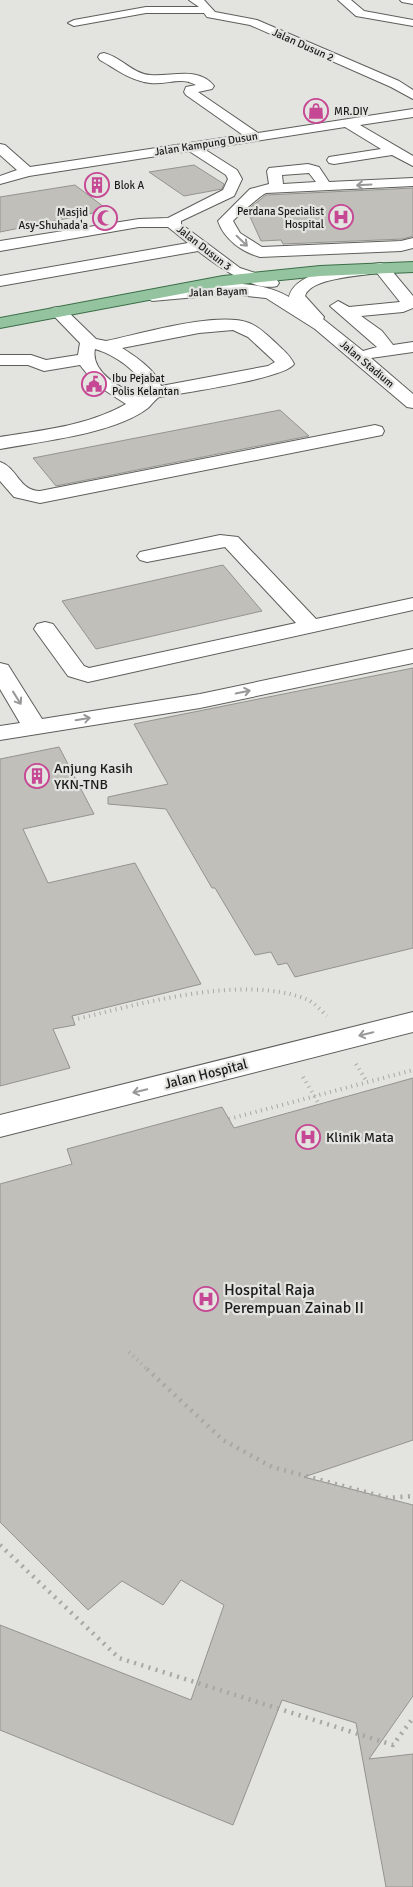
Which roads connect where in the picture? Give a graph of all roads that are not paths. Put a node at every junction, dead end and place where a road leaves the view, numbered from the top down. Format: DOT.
graph roads {
  1 [pos="130,0"];
  2 [pos="149,0"];
  3 [pos="195,0"];
  4 [pos="344,0"];
  5 [pos="408,0"];
  6 [pos="413,1"];
  7 [pos="206,10"];
  8 [pos="74,23"];
  9 [pos="413,23"];
  10 [pos="104,57"];
  11 [pos="413,95"];
  12 [pos="413,112"];
  13 [pos="347,123"];
  14 [pos="255,137"];
  15 [pos="190,146"];
  16 [pos="0,148"];
  17 [pos="405,156"];
  18 [pos="334,160"];
  19 [pos="27,172"];
  20 [pos="0,180"];
  21 [pos="413,182"];
  22 [pos="234,184"];
  23 [pos="326,187"];
  24 [pos="270,189"];
  25 [pos="173,222"];
  26 [pos="413,243"];
  27 [pos="0,246"];
  28 [pos="200,246"];
  29 [pos="413,267"];
  30 [pos="381,268"];
  31 [pos="251,277"];
  32 [pos="0,281"];
  33 [pos="152,296"];
  34 [pos="300,302"];
  35 [pos="413,311"];
  36 [pos="58,312"];
  37 [pos="348,314"];
  38 [pos="0,323"];
  39 [pos="321,325"];
  40 [pos="107,346"];
  41 [pos="413,347"];
  42 [pos="388,349"];
  43 [pos="87,351"];
  44 [pos="356,355"];
  45 [pos="0,360"];
  46 [pos="44,366"];
  47 [pos="0,375"];
  48 [pos="147,398"];
  49 [pos="413,403"];
  50 [pos="375,431"];
  51 [pos="0,443"];
  52 [pos="0,468"];
  53 [pos="147,556"];
  54 [pos="413,604"];
  55 [pos="311,626"];
  56 [pos="45,629"];
  57 [pos="413,656"];
  58 [pos="0,670"];
  59 [pos="35,726"];
  60 [pos="0,733"];
  61 [pos="413,1022"];
  62 [pos="0,1126"];
  1 -- 2 [label="street"];
  3 -- 7 [label="street, Jalan Dusun 2"];
  4 -- 9 [label="street"];
  5 -- 6 [label="street"];
  7 -- 8 [label="street"];
  7 -- 11 [label="street, Jalan Dusun 2"];
  10 -- 14 [label="street"];
  12 -- 13 [label="street, Jalan Kampung Dusun"];
  13 -- 14 [label="street, Jalan Kampung Dusun"];
  13 -- 17 [label="street"];
  14 -- 15 [label="street, Jalan Kampung Dusun"];
  15 -- 19 [label="street, Jalan Kampung Dusun"];
  15 -- 22 [label="street"];
  16 -- 19 [label="street"];
  17 -- 18 [label="street"];
  19 -- 20 [label="street, Jalan Kampung Dusun"];
  21 -- 23 [label="street, one-way"];
  22 -- 24 [label="street"];
  22 -- 25 [label="street, Jalan Dusun 3"];
  23 -- 24 [label="street"];
  23 -- 24 [label="street"];
  24 -- 26 [label="street, one-way"];
  25 -- 27 [label="street"];
  25 -- 28 [label="street, Jalan Dusun 3"];
  28 -- 31 [label="street, Jalan Dusun 3"];
  28 -- 32 [label="street"];
  29 -- 30 [label="main road, Jalan Bayam"];
  30 -- 31 [label="main road, Jalan Bayam"];
  30 -- 34 [label="street, Jalan Bayam"];
  30 -- 37 [label="street"];
  31 -- 33 [label="main road, Jalan Bayam"];
  31 -- 34 [label="street, Jalan Dusun 3"];
  33 -- 36 [label="main road, Jalan Bayam"];
  33 -- 39 [label="street, Jalan Bayam"];
  34 -- 39 [label="street"];
  35 -- 37 [label="street"];
  36 -- 38 [label="main road, Jalan Bayam"];
  36 -- 43 [label="street"];
  37 -- 42 [label="street"];
  39 -- 44 [label="street, Jalan Stadium"];
  40 -- 43 [label="street"];
  40 -- 48 [label="street"];
  40 -- 48 [label="street"];
  41 -- 42 [label="street"];
  42 -- 44 [label="street"];
  43 -- 46 [label="street"];
  43 -- 48 [label="street"];
  44 -- 49 [label="street, Jalan Stadium"];
  45 -- 46 [label="street"];
  46 -- 47 [label="street"];
  48 -- 51 [label="street"];
  50 -- 52 [label="street"];
  53 -- 55 [label="street"];
  54 -- 55 [label="street"];
  55 -- 56 [label="street"];
  59 -- 57 [label="street, one-way"];
  58 -- 59 [label="street, one-way"];
  59 -- 60 [label="street"];
  61 -- 62 [label="street, Jalan Hospital, one-way"];
}
